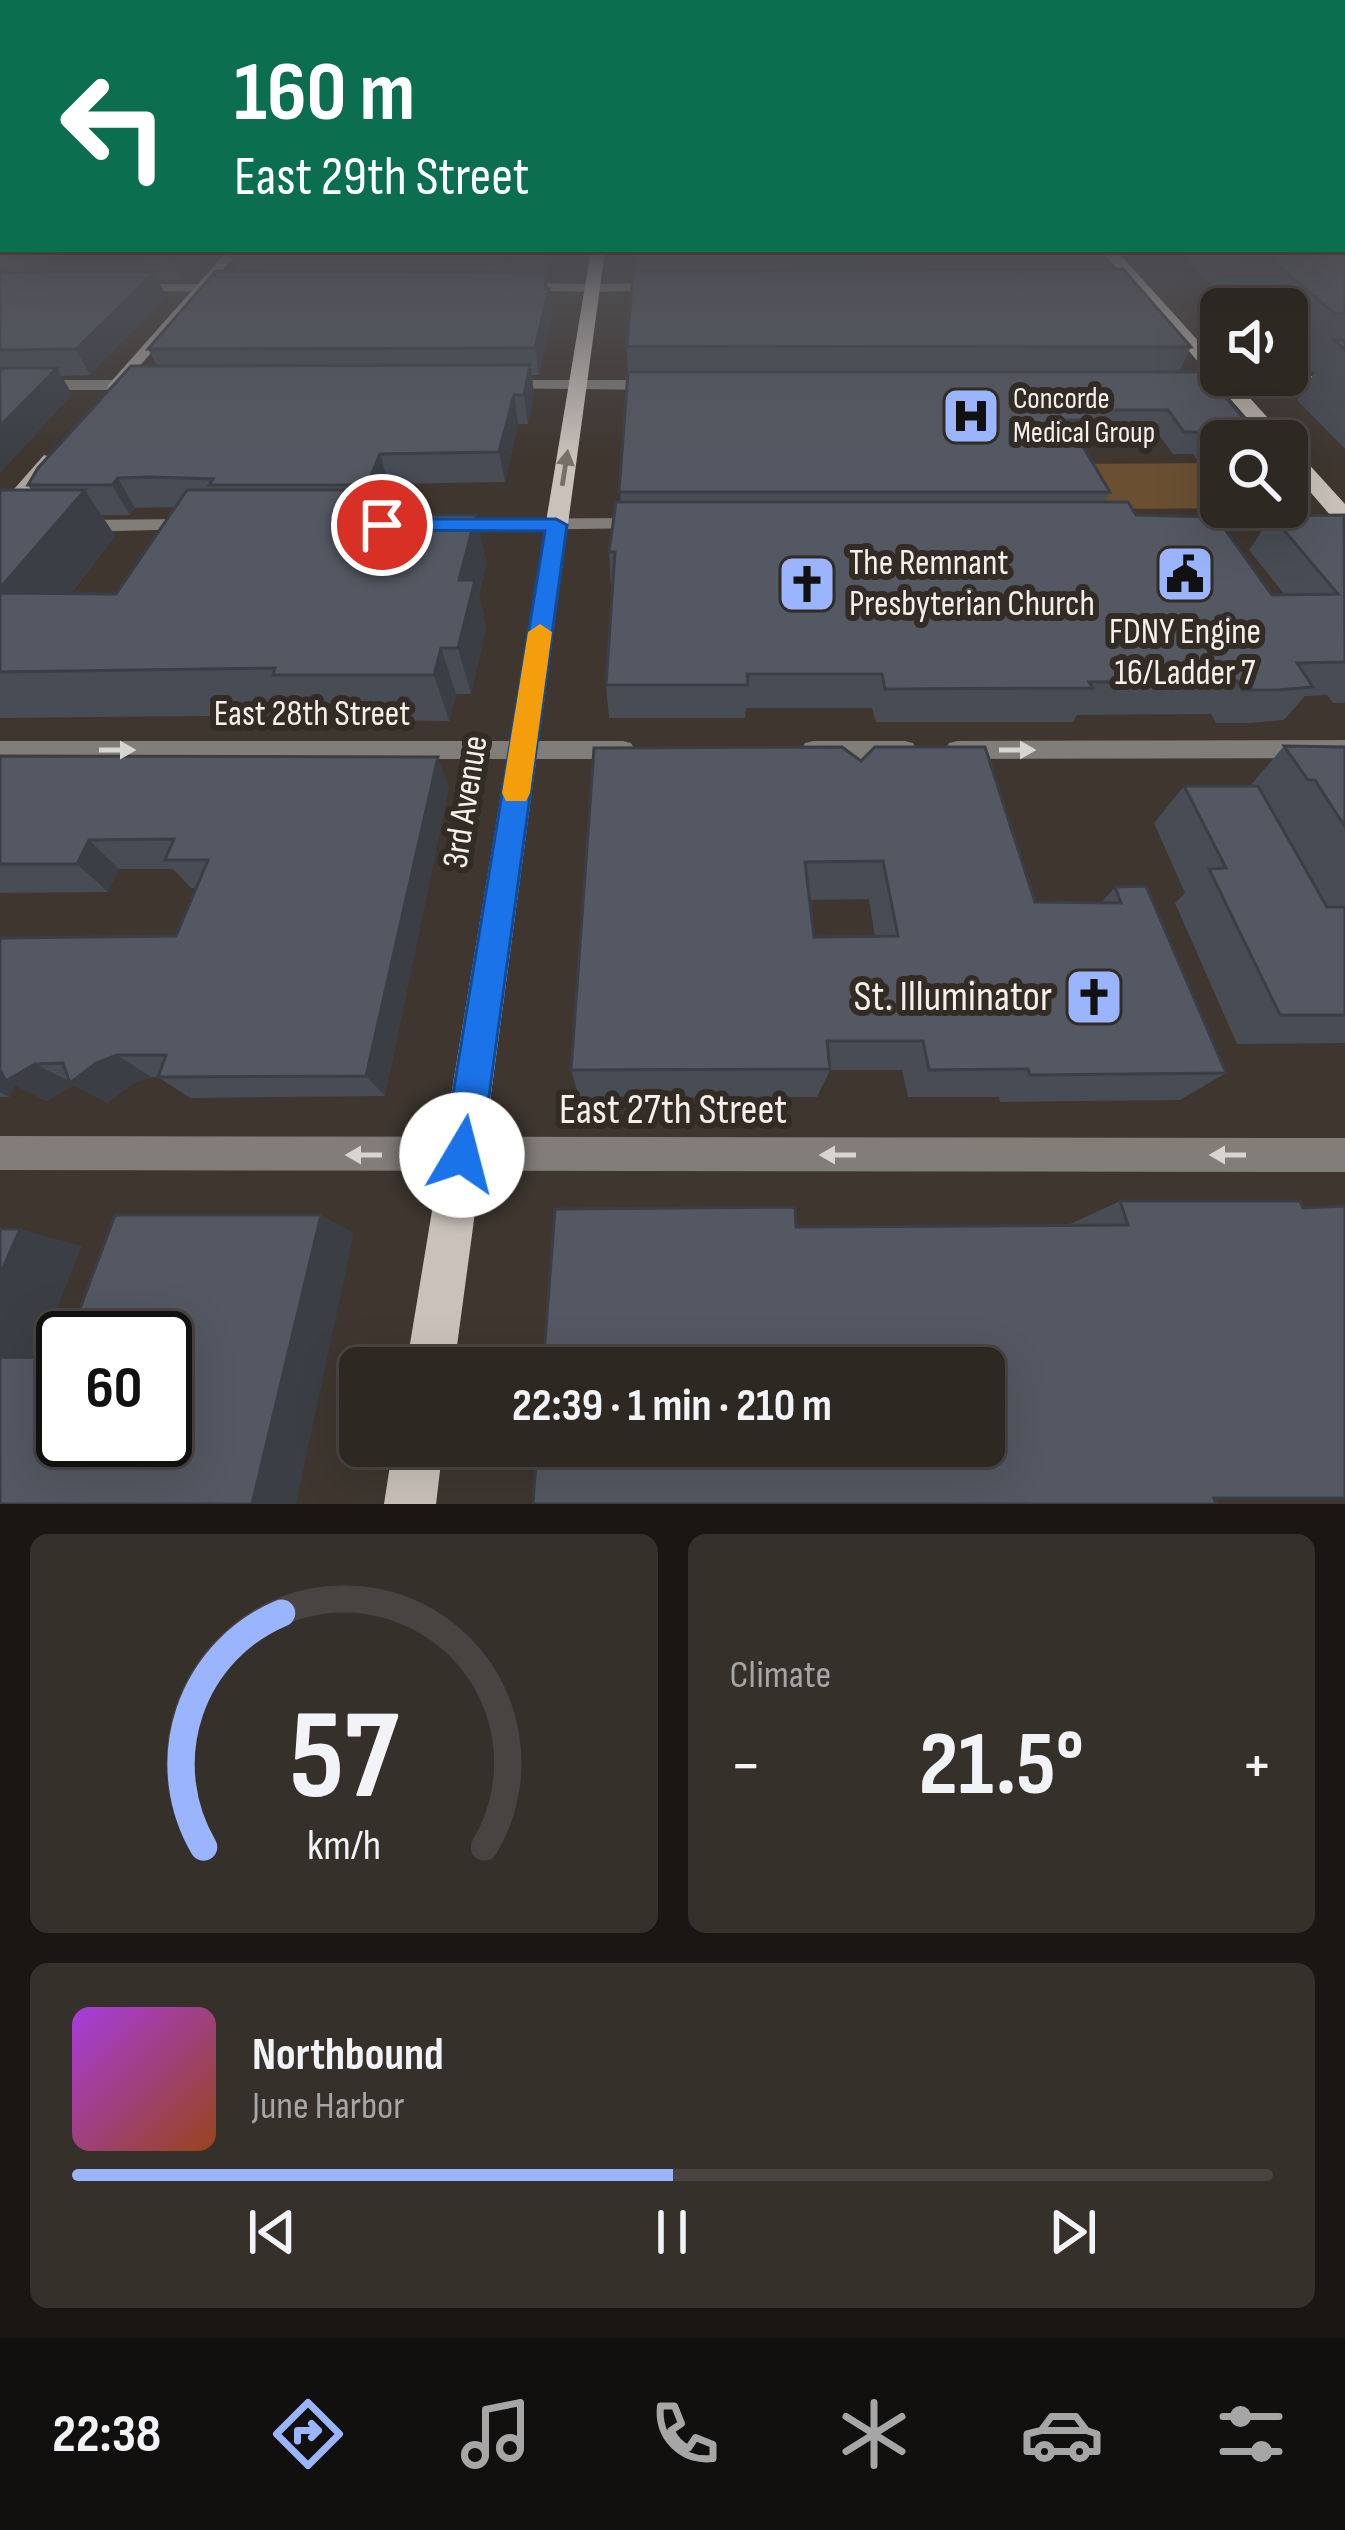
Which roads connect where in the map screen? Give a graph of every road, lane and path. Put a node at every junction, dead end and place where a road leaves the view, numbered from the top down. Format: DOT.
graph roads {
  1 [pos="173,320"];
  2 [pos="588,320"];
  3 [pos="1167,320"];
  4 [pos="1200,361"];
  5 [pos="1345,380"];
  6 [pos="1308,381"];
  7 [pos="0,385"];
  8 [pos="116,385"];
  9 [pos="169,385"];
  10 [pos="478,385"];
  11 [pos="578,385"];
  12 [pos="669,385"];
  13 [pos="1231,396"];
  14 [pos="90,414"];
  15 [pos="1256,420"];
  16 [pos="60,448"];
  17 [pos="1308,477"];
  18 [pos="1345,521"];
  19 [pos="5,522"];
  20 [pos="671,524"];
  21 [pos="1169,524"];
  22 [pos="421,525"];
  23 [pos="556,525"];
  24 [pos="46,526"];
  25 [pos="203,526"];
  26 [pos="1345,749"];
  27 [pos="0,750"];
  28 [pos="523,750"];
  29 [pos="655,750"];
  30 [pos="792,750"];
  31 [pos="0,1153"];
  32 [pos="462,1155"];
  33 [pos="1345,1155"];
  34 [pos="433,1347"];
  35 [pos="415,1467"];
  36 [pos="410,1504"];
  1 -- 8 [label="main road"];
  2 -- 11 [label="main road, 3rd Avenue"];
  3 -- 4 [label="main road"];
  5 -- 6 [label="main road"];
  7 -- 8 [label="street"];
  8 -- 9 [label="street"];
  8 -- 14 [label="main road"];
  10 -- 11 [label="street"];
  11 -- 12 [label="street"];
  23 -- 11 [label="main road, 3rd Avenue, one-way"];
  13 -- 15 [label="main road"];
  16 -- 19 [label="main road"];
  17 -- 18 [label="main road"];
  18 -- 21 [label="street"];
  20 -- 23 [label="street"];
  22 -- 23 [label="street"];
  23 -- 28 [label="main road, 3rd Avenue"];
  24 -- 25 [label="street"];
  30 -- 26 [label="street, one-way"];
  27 -- 28 [label="street, East 28th Street, one-way"];
  28 -- 29 [label="street, East 28th Street"];
  28 -- 32 [label="main road, 3rd Avenue"];
  32 -- 31 [label="street, East 27th Street, one-way"];
  33 -- 32 [label="street, East 27th Street, one-way"];
  32 -- 34 [label="main road, 3rd Avenue"];
  35 -- 36 [label="main road"];
}
